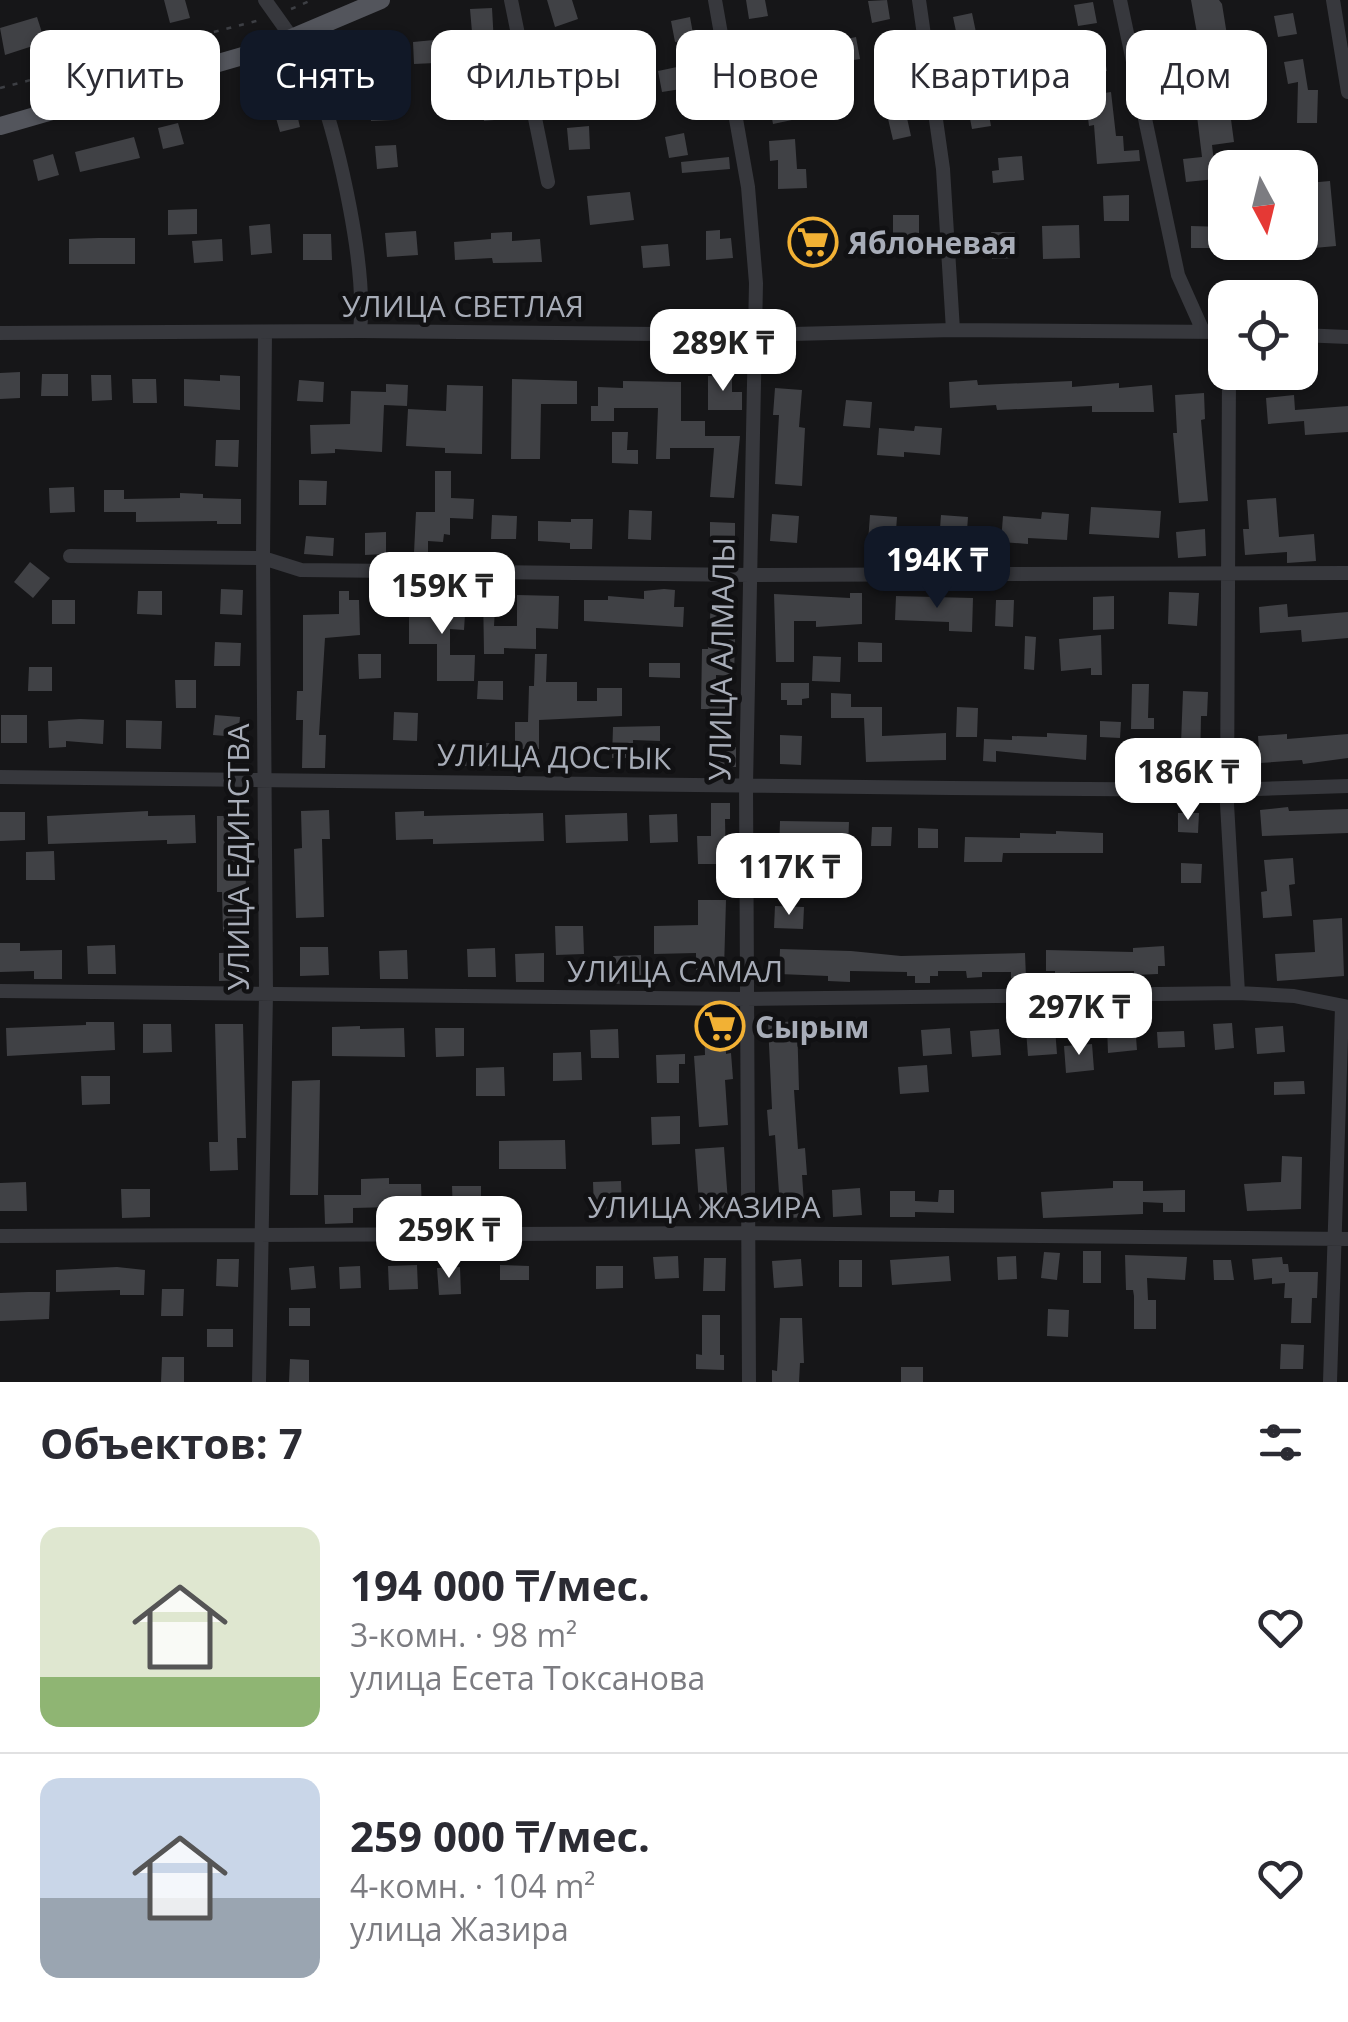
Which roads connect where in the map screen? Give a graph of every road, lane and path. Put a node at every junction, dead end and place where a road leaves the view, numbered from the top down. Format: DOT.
graph roads {
  1 [pos="265,0"];
  2 [pos="312,0"];
  3 [pos="380,0"];
  4 [pos="511,0"];
  5 [pos="715,0"];
  6 [pos="919,0"];
  7 [pos="1120,0"];
  8 [pos="1333,0"];
  9 [pos="276,16"];
  10 [pos="286,30"];
  11 [pos="311,30"];
  12 [pos="240,57"];
  13 [pos="0,88"];
  14 [pos="1348,92"];
  15 [pos="327,120"];
  16 [pos="0,126"];
  17 [pos="548,182"];
  18 [pos="953,330"];
  19 [pos="360,331"];
  20 [pos="1203,331"];
  21 [pos="1208,331"];
  22 [pos="266,332"];
  23 [pos="0,333"];
  24 [pos="757,335"];
  25 [pos="1318,336"];
  26 [pos="1348,337"];
  27 [pos="1229,390"];
  28 [pos="70,556"];
  29 [pos="263,558"];
  30 [pos="1348,572"];
  31 [pos="750,575"];
  32 [pos="1226,575"];
  33 [pos="0,777"];
  34 [pos="265,780"];
  35 [pos="746,786"];
  36 [pos="1348,786"];
  37 [pos="1228,790"];
  38 [pos="0,992"];
  39 [pos="1238,993"];
  40 [pos="266,994"];
  41 [pos="746,999"];
  42 [pos="1345,1006"];
  43 [pos="746,1232"];
  44 [pos="0,1236"];
  45 [pos="261,1236"];
  46 [pos="1340,1240"];
  47 [pos="260,1382"];
  48 [pos="749,1382"];
  49 [pos="1330,1382"];
  1 -- 9 [label="street"];
  2 -- 9 [label="path"];
  3 -- 11 [label="main road"];
  4 -- 17 [label="street"];
  5 -- 24 [label="street, УЛИЦА АЛМАЛЫ"];
  6 -- 18 [label="street"];
  7 -- 20 [label="street"];
  8 -- 14 [label="street"];
  9 -- 10 [label="street"];
  9 -- 13 [label="path"];
  12 -- 16 [label="main road"];
  15 -- 19 [label="street"];
  18 -- 20 [label="street, УЛИЦА СВЕТЛАЯ"];
  18 -- 24 [label="street, УЛИЦА СВЕТЛАЯ"];
  19 -- 22 [label="street, УЛИЦА СВЕТЛАЯ"];
  19 -- 24 [label="street, УЛИЦА СВЕТЛАЯ"];
  20 -- 21 [label="street, УЛИЦА СВЕТЛАЯ"];
  22 -- 23 [label="street, УЛИЦА СВЕТЛАЯ"];
  22 -- 29 [label="street, УЛИЦА ЕДИНСТВА"];
  24 -- 31 [label="street, УЛИЦА АЛМАЛЫ"];
  25 -- 26 [label="street"];
  27 -- 32 [label="street"];
  28 -- 29 [label="street"];
  29 -- 31 [label="street"];
  29 -- 34 [label="street, УЛИЦА ЕДИНСТВА"];
  30 -- 32 [label="street"];
  31 -- 32 [label="street"];
  31 -- 35 [label="street, УЛИЦА АЛМАЛЫ"];
  32 -- 37 [label="street"];
  33 -- 34 [label="street, УЛИЦА ДОСТЫК"];
  34 -- 35 [label="street, УЛИЦА ДОСТЫК"];
  34 -- 40 [label="street, УЛИЦА ЕДИНСТВА"];
  35 -- 37 [label="street, УЛИЦА ДОСТЫК"];
  35 -- 41 [label="street, УЛИЦА АЛМАЛЫ"];
  36 -- 37 [label="street, УЛИЦА ДОСТЫК"];
  37 -- 39 [label="street"];
  38 -- 40 [label="street, УЛИЦА САМАЛ"];
  39 -- 41 [label="street, УЛИЦА САМАЛ"];
  39 -- 42 [label="street, УЛИЦА САМАЛ"];
  40 -- 41 [label="street, УЛИЦА САМАЛ"];
  40 -- 45 [label="street, УЛИЦА ЕДИНСТВА"];
  41 -- 43 [label="street, УЛИЦА АЛМАЛЫ"];
  42 -- 46 [label="street"];
  43 -- 45 [label="street, УЛИЦА ЖАЗИРА"];
  43 -- 46 [label="street, УЛИЦА ЖАЗИРА"];
  43 -- 48 [label="street, УЛИЦА АЛМАЛЫ"];
  44 -- 45 [label="street, УЛИЦА ЖАЗИРА"];
  45 -- 47 [label="street, УЛИЦА ЕДИНСТВА"];
  46 -- 49 [label="street"];
}
